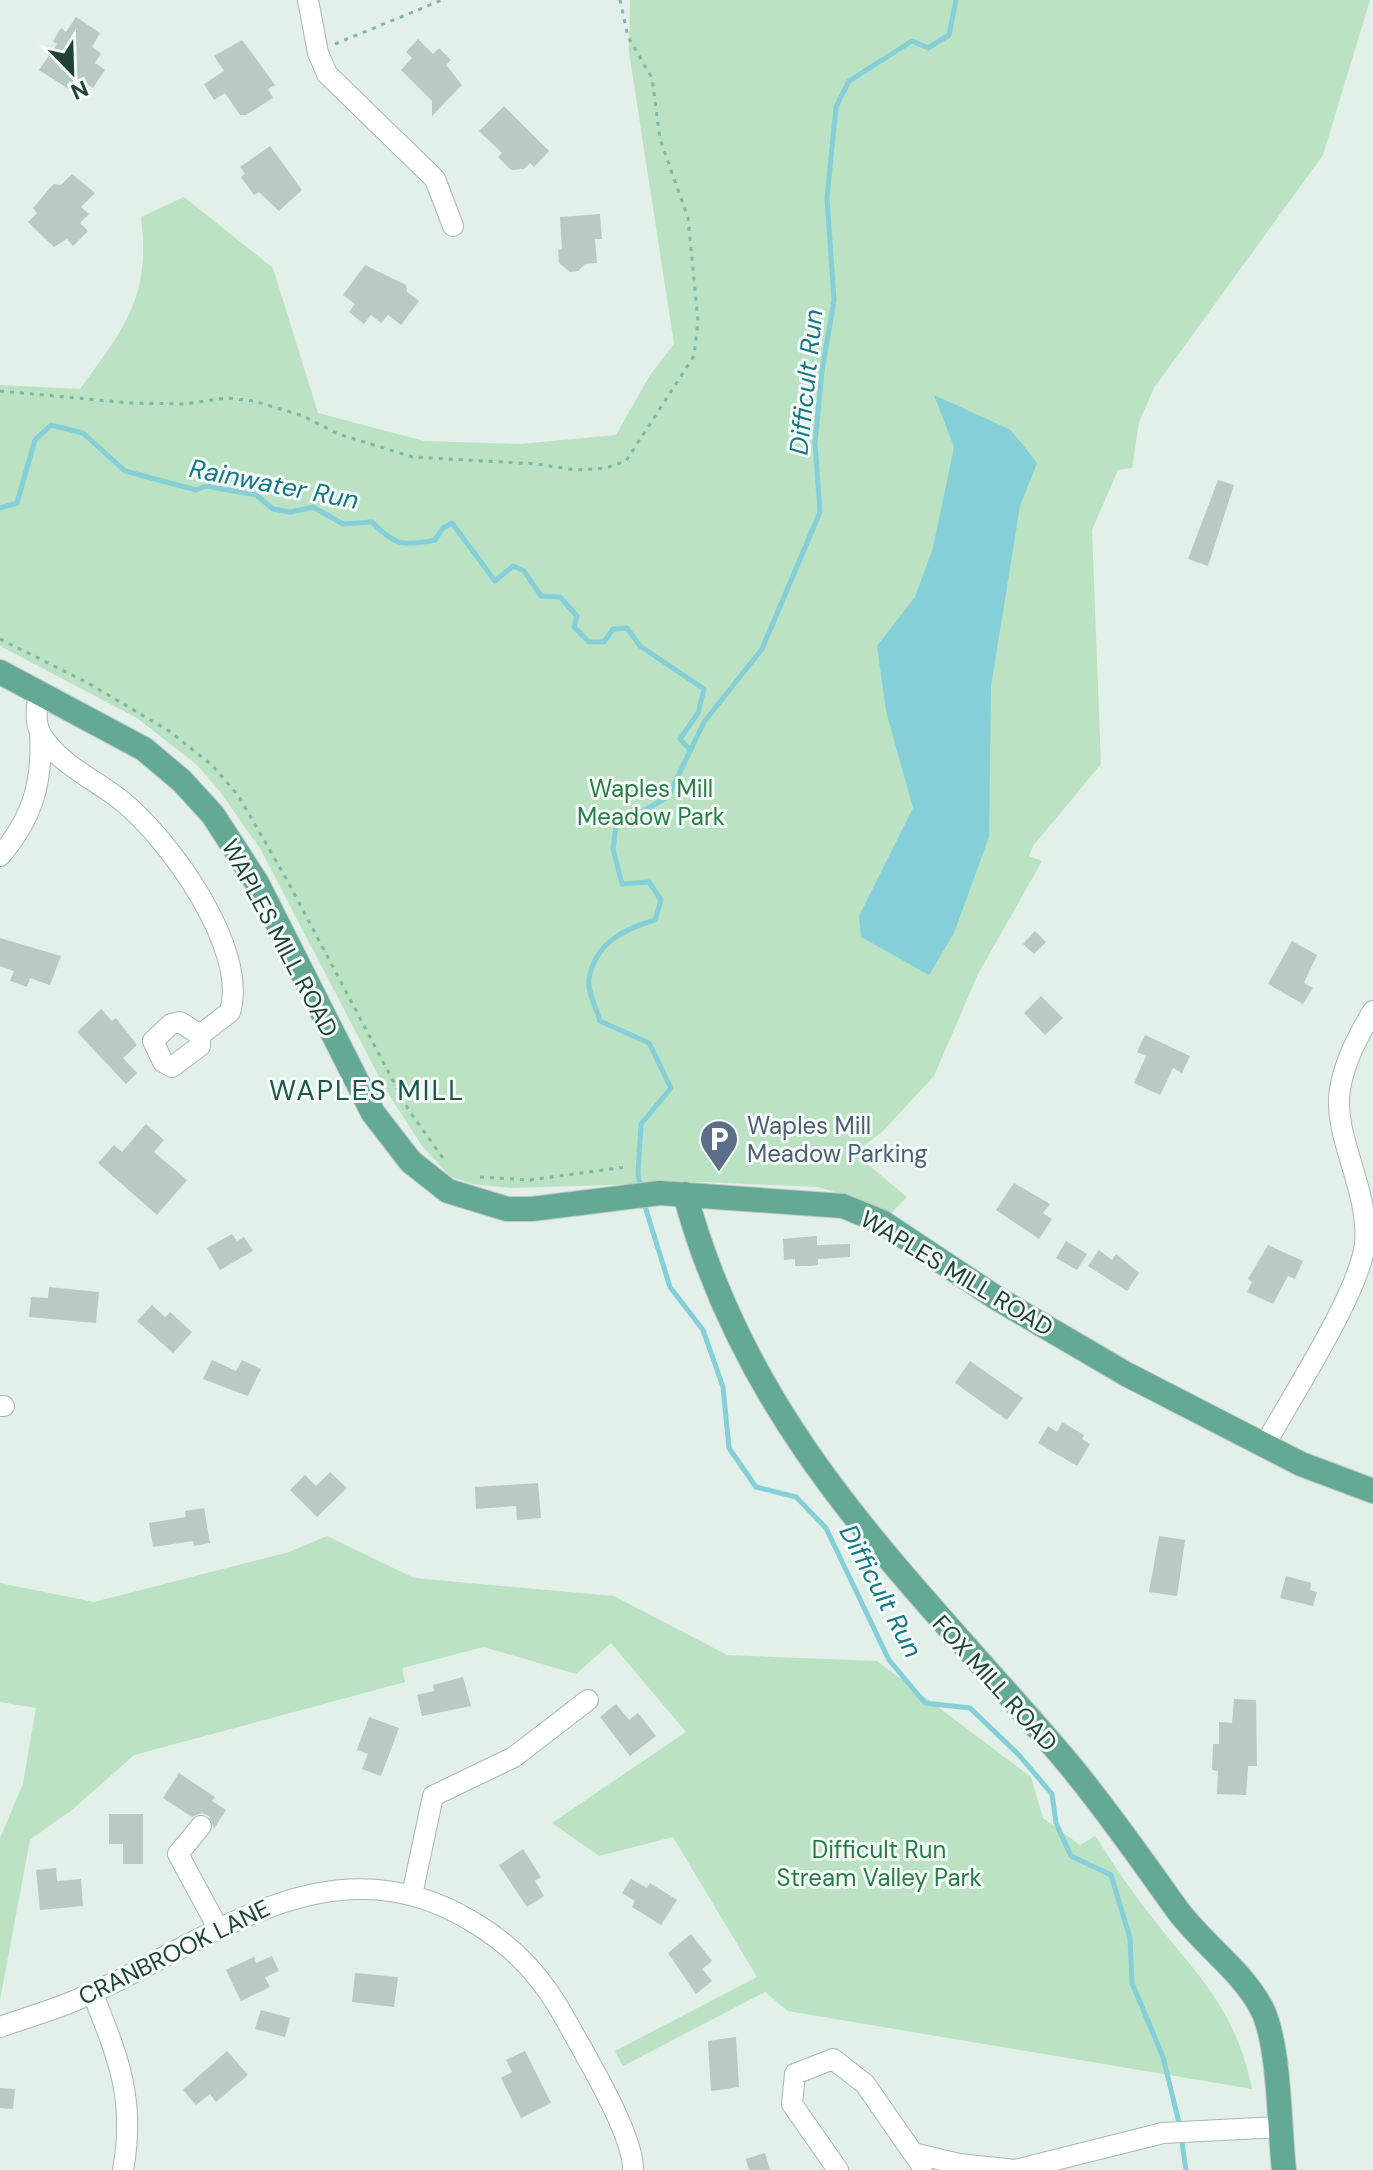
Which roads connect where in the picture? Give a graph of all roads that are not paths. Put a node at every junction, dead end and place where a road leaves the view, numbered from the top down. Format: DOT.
graph roads {
  1 [pos="308,0"];
  2 [pos="453,226"];
  3 [pos="0,672"];
  4 [pos="39,692"];
  5 [pos="40,733"];
  6 [pos="0,856"];
  7 [pos="1373,1011"];
  8 [pos="200,1035"];
  9 [pos="672,1194"];
  10 [pos="1265,1445"];
  11 [pos="1373,1491"];
  12 [pos="588,1700"];
  13 [pos="201,1826"];
  14 [pos="412,1895"];
  15 [pos="218,1928"];
  16 [pos="92,1992"];
  17 [pos="0,2027"];
  18 [pos="1279,2127"];
  19 [pos="921,2162"];
  20 [pos="123,2170"];
  21 [pos="633,2170"];
  22 [pos="838,2170"];
  23 [pos="1284,2170"];
  1 -- 2 [label="street"];
  3 -- 4 [label="main road, WAPLES MILL ROAD"];
  4 -- 5 [label="street"];
  4 -- 9 [label="main road, WAPLES MILL ROAD"];
  5 -- 6 [label="street"];
  5 -- 8 [label="street"];
  7 -- 10 [label="street"];
  9 -- 10 [label="main road, WAPLES MILL ROAD"];
  9 -- 18 [label="main road, FOX MILL ROAD"];
  10 -- 11 [label="main road, WAPLES MILL ROAD"];
  12 -- 14 [label="street"];
  13 -- 15 [label="street"];
  14 -- 15 [label="street, CRANBROOK LANE"];
  14 -- 21 [label="street, CRANBROOK LANE"];
  15 -- 16 [label="street, CRANBROOK LANE"];
  16 -- 17 [label="street, CRANBROOK LANE"];
  16 -- 20 [label="street"];
  18 -- 19 [label="street"];
  18 -- 23 [label="main road, FOX MILL ROAD"];
  19 -- 22 [label="street"];
}
